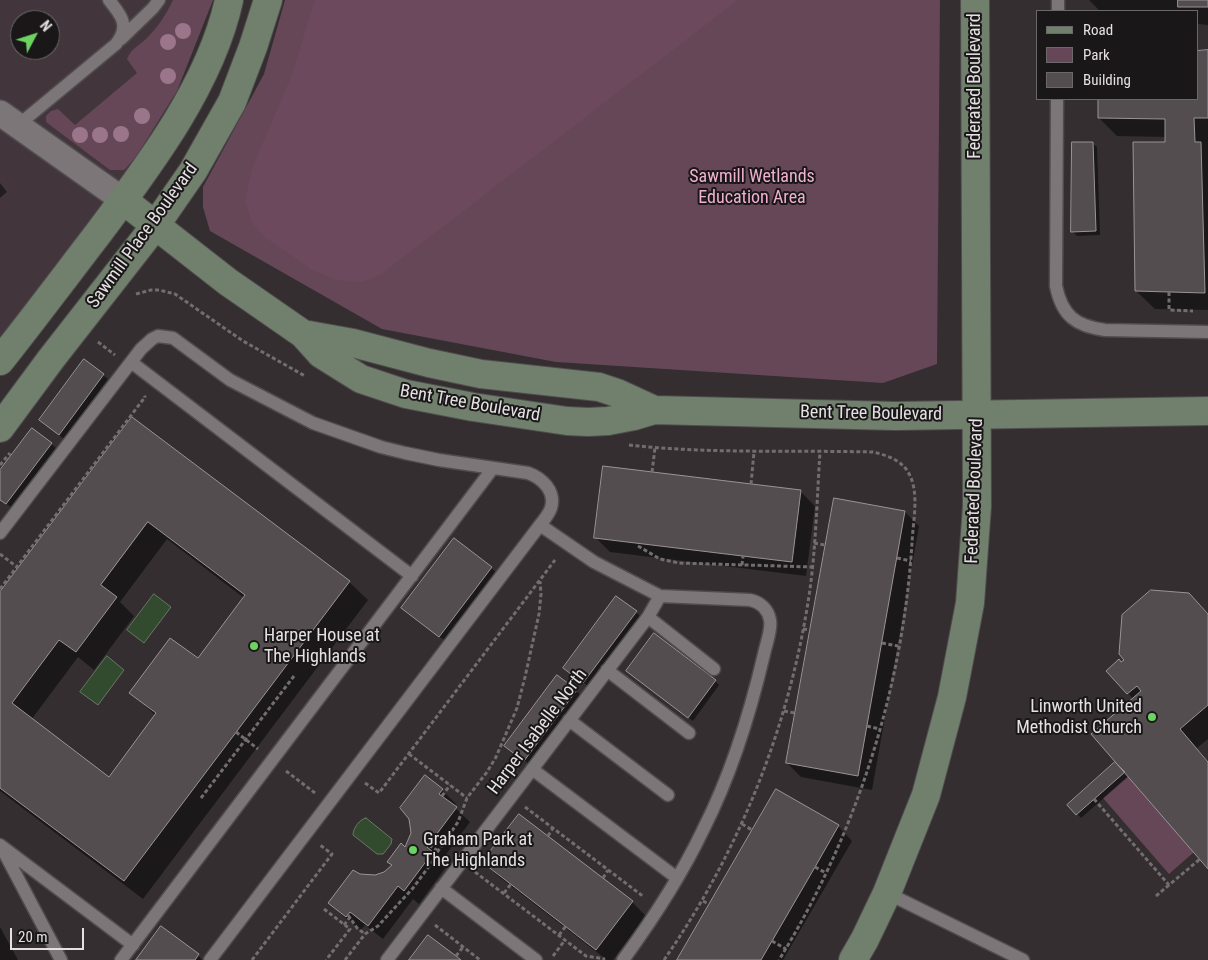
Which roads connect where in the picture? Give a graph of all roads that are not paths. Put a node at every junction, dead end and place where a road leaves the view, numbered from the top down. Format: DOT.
graph roads {
  1 [pos="109,0"];
  2 [pos="159,0"];
  3 [pos="229,0"];
  4 [pos="268,0"];
  5 [pos="974,0"];
  6 [pos="116,44"];
  7 [pos="1057,100"];
  8 [pos="8,119"];
  9 [pos="123,200"];
  10 [pos="155,226"];
  11 [pos="1208,332"];
  12 [pos="303,334"];
  13 [pos="0,360"];
  14 [pos="130,363"];
  15 [pos="654,410"];
  16 [pos="1208,412"];
  17 [pos="977,414"];
  18 [pos="0,428"];
  19 [pos="493,468"];
  20 [pos="540,525"];
  21 [pos="0,533"];
  22 [pos="412,576"];
  23 [pos="660,596"];
  24 [pos="648,617"];
  25 [pos="714,668"];
  26 [pos="607,670"];
  27 [pos="569,720"];
  28 [pos="689,733"];
  29 [pos="532,769"];
  30 [pos="668,795"];
  31 [pos="0,846"];
  32 [pos="677,878"];
  33 [pos="441,888"];
  34 [pos="887,893"];
  35 [pos="133,944"];
  36 [pos="61,960"];
  37 [pos="121,960"];
  38 [pos="210,960"];
  39 [pos="387,960"];
  40 [pos="536,960"];
  41 [pos="623,960"];
  42 [pos="852,960"];
  43 [pos="1022,960"];
  1 -- 6 [label="lane"];
  2 -- 6 [label="lane"];
  3 -- 9 [label="street"];
  4 -- 10 [label="street, Sawmill Place Boulevard"];
  5 -- 17 [label="street, Federated Boulevard"];
  6 -- 8 [label="lane"];
  7 -- 11 [label="lane"];
  8 -- 9 [label="street"];
  9 -- 10 [label="street, Bent Tree Boulevard"];
  9 -- 13 [label="street"];
  10 -- 12 [label="street, Bent Tree Boulevard"];
  10 -- 18 [label="street, Sawmill Place Boulevard"];
  12 -- 15 [label="street, Bent Tree Boulevard"];
  12 -- 15 [label="street, Bent Tree Boulevard"];
  14 -- 19 [label="lane"];
  14 -- 21 [label="lane"];
  14 -- 22 [label="lane"];
  15 -- 17 [label="street, Bent Tree Boulevard"];
  16 -- 17 [label="street, Bent Tree Boulevard"];
  17 -- 34 [label="street, Federated Boulevard"];
  19 -- 20 [label="lane"];
  19 -- 22 [label="lane"];
  20 -- 23 [label="lane"];
  20 -- 38 [label="lane"];
  22 -- 35 [label="lane"];
  23 -- 24 [label="lane, Harper Isabelle North"];
  23 -- 32 [label="lane"];
  24 -- 25 [label="lane"];
  24 -- 26 [label="lane, Harper Isabelle North"];
  26 -- 27 [label="lane, Harper Isabelle North"];
  26 -- 28 [label="lane"];
  27 -- 29 [label="lane, Harper Isabelle North"];
  27 -- 30 [label="lane"];
  29 -- 32 [label="lane"];
  29 -- 33 [label="lane, Harper Isabelle North"];
  31 -- 35 [label="lane"];
  31 -- 36 [label="lane"];
  32 -- 41 [label="lane"];
  33 -- 39 [label="lane, Harper Isabelle North"];
  33 -- 40 [label="lane"];
  34 -- 42 [label="street, Federated Boulevard"];
  34 -- 43 [label="lane"];
  35 -- 37 [label="lane"];
}
